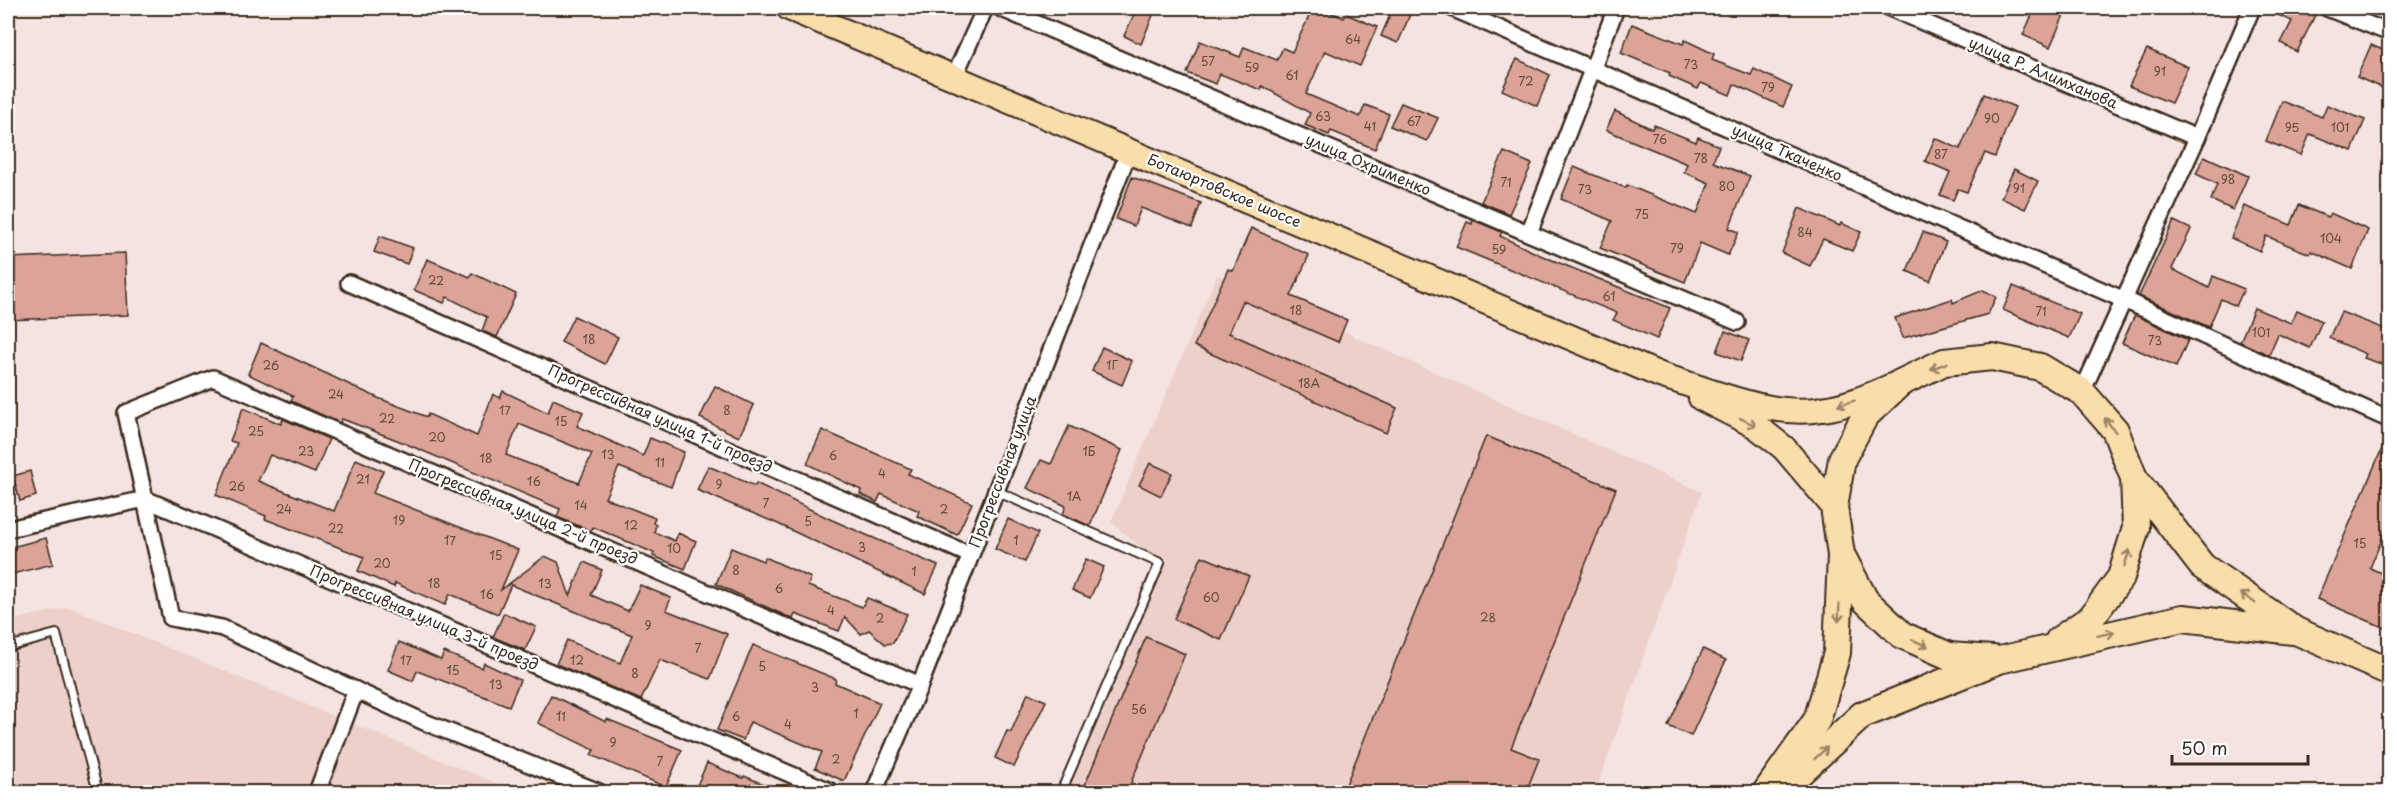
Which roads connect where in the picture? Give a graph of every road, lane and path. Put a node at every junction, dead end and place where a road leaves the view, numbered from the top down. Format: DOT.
graph roads {
  1 [pos="789,8"];
  2 [pos="985,8"];
  3 [pos="1000,8"];
  4 [pos="1452,8"];
  5 [pos="1616,8"];
  6 [pos="1890,8"];
  7 [pos="2252,8"];
  8 [pos="2327,8"];
  9 [pos="2390,33"];
  10 [pos="1592,68"];
  11 [pos="954,77"];
  12 [pos="2197,138"];
  13 [pos="1129,151"];
  14 [pos="1529,233"];
  15 [pos="349,283"];
  16 [pos="2122,299"];
  17 [pos="1737,322"];
  18 [pos="1660,375"];
  19 [pos="1900,383"];
  20 [pos="2082,392"];
  21 [pos="2390,420"];
  22 [pos="2134,477"];
  23 [pos="996,491"];
  24 [pos="145,499"];
  25 [pos="1834,507"];
  26 [pos="8,529"];
  27 [pos="970,555"];
  28 [pos="1841,555"];
  29 [pos="2296,632"];
  30 [pos="8,647"];
  31 [pos="2049,647"];
  32 [pos="2000,660"];
  33 [pos="2390,672"];
  34 [pos="920,685"];
  35 [pos="356,690"];
  36 [pos="98,792"];
  37 [pos="317,792"];
  38 [pos="599,792"];
  39 [pos="832,792"];
  40 [pos="874,792"];
  41 [pos="1061,792"];
  42 [pos="1766,792"];
  43 [pos="1778,792"];
  1 -- 11 [label="main road, Ботаюртовское шоссе"];
  2 -- 11 [label="street"];
  3 -- 14 [label="street, улица Охрименко"];
  4 -- 10 [label="street, улица Ткаченко"];
  5 -- 10 [label="street"];
  6 -- 12 [label="street, улица Р. Алимханова"];
  7 -- 12 [label="street"];
  8 -- 9 [label="street"];
  10 -- 14 [label="street"];
  10 -- 16 [label="street, улица Ткаченко"];
  11 -- 13 [label="main road, Ботаюртовское шоссе"];
  12 -- 16 [label="street"];
  13 -- 18 [label="main road, Ботаюртовское шоссе"];
  13 -- 23 [label="street, Прогрессивная улица"];
  14 -- 17 [label="street, улица Охрименко"];
  15 -- 27 [label="street, Прогрессивная улица 1-й проезд"];
  16 -- 20 [label="street"];
  16 -- 21 [label="street, улица Ткаченко"];
  19 -- 18 [label="main road, one-way"];
  18 -- 25 [label="main road, one-way"];
  20 -- 19 [label="highway, one-way"];
  19 -- 25 [label="highway"];
  22 -- 20 [label="highway, one-way"];
  29 -- 22 [label="highway, one-way"];
  31 -- 22 [label="highway, one-way"];
  23 -- 27 [label="street, Прогрессивная улица"];
  23 -- 41 [label="lane"];
  24 -- 26 [label="street"];
  24 -- 34 [label="street, Прогрессивная улица 2-й проезд"];
  24 -- 35 [label="street"];
  24 -- 39 [label="street, Прогрессивная улица 3-й проезд"];
  25 -- 28 [label="highway"];
  27 -- 34 [label="street, Прогрессивная улица"];
  28 -- 32 [label="highway, one-way"];
  28 -- 42 [label="highway, one-way"];
  31 -- 29 [label="highway, one-way"];
  29 -- 33 [label="highway"];
  30 -- 36 [label="lane"];
  31 -- 32 [label="highway"];
  43 -- 32 [label="highway, one-way"];
  34 -- 40 [label="street, Прогрессивная улица"];
  35 -- 37 [label="street"];
  35 -- 38 [label="street"];
}
